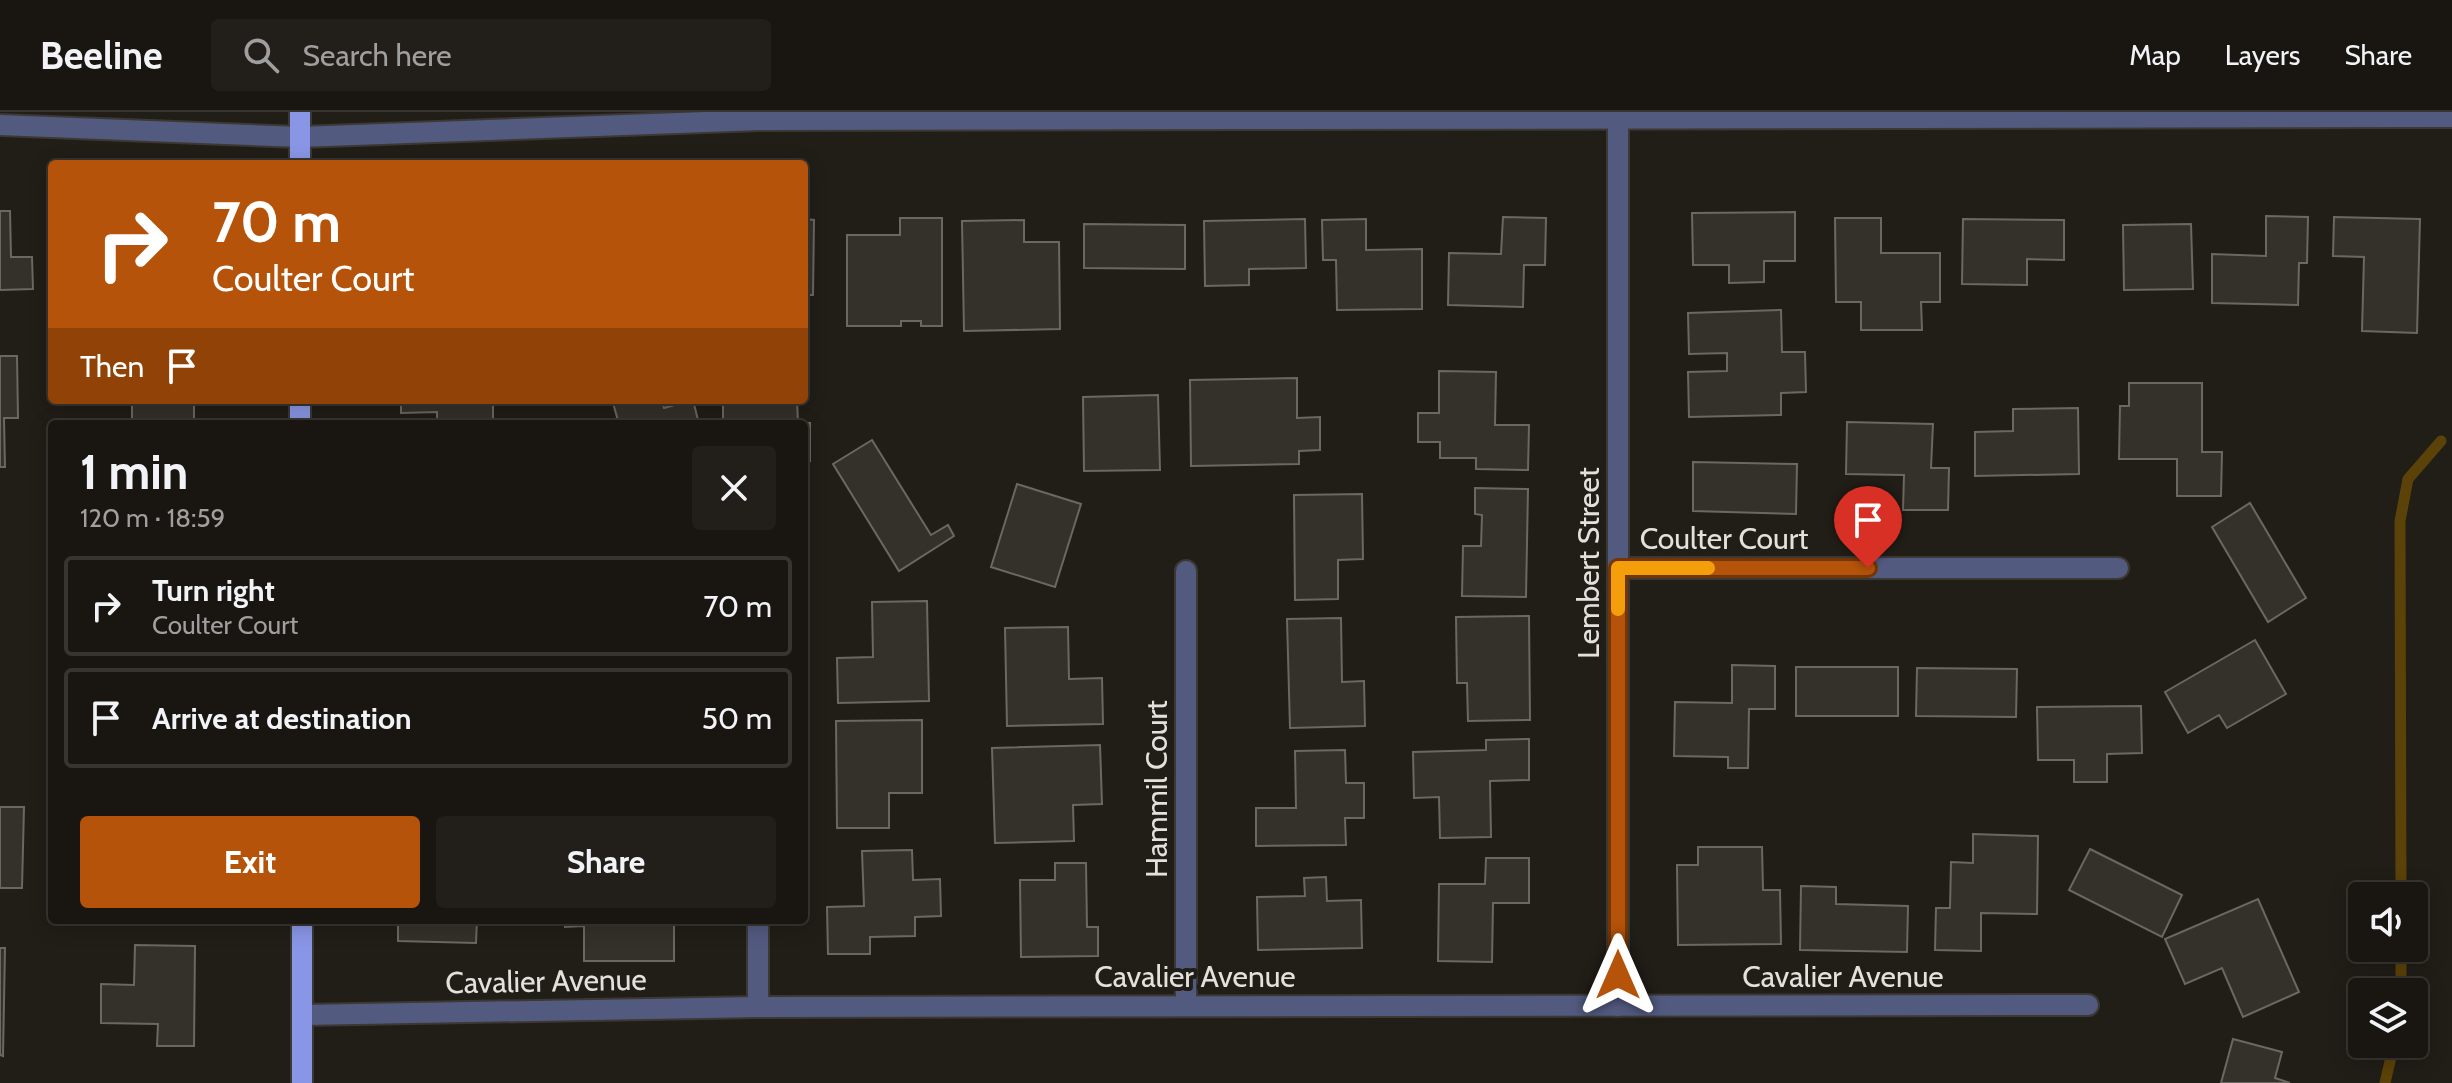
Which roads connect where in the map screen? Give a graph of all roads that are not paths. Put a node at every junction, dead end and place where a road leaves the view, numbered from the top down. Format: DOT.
graph roads {
  1 [pos="300,112"];
  2 [pos="2227,115"];
  3 [pos="760,116"];
  4 [pos="1370,116"];
  5 [pos="2452,117"];
  6 [pos="1618,120"];
  7 [pos="0,125"];
  8 [pos="300,137"];
  9 [pos="300,160"];
  10 [pos="1618,568"];
  11 [pos="2118,568"];
  12 [pos="1186,571"];
  13 [pos="302,924"];
  14 [pos="758,924"];
  15 [pos="2088,1005"];
  16 [pos="1186,1006"];
  17 [pos="1618,1006"];
  18 [pos="758,1007"];
  19 [pos="302,1015"];
  20 [pos="302,1083"];
  1 -- 8 [label="main road"];
  2 -- 5 [label="street"];
  2 -- 6 [label="street"];
  3 -- 4 [label="street"];
  3 -- 8 [label="street"];
  4 -- 6 [label="street"];
  6 -- 10 [label="street, Lembert Street"];
  7 -- 8 [label="street"];
  8 -- 9 [label="main road"];
  10 -- 11 [label="street, Coulter Court"];
  10 -- 17 [label="street, Lembert Street"];
  12 -- 16 [label="street, Hammil Court"];
  13 -- 19 [label="main road"];
  14 -- 18 [label="street"];
  15 -- 17 [label="street, Cavalier Avenue"];
  16 -- 17 [label="street, Cavalier Avenue"];
  16 -- 18 [label="street, Cavalier Avenue"];
  18 -- 19 [label="street, Cavalier Avenue"];
  19 -- 20 [label="main road"];
}
